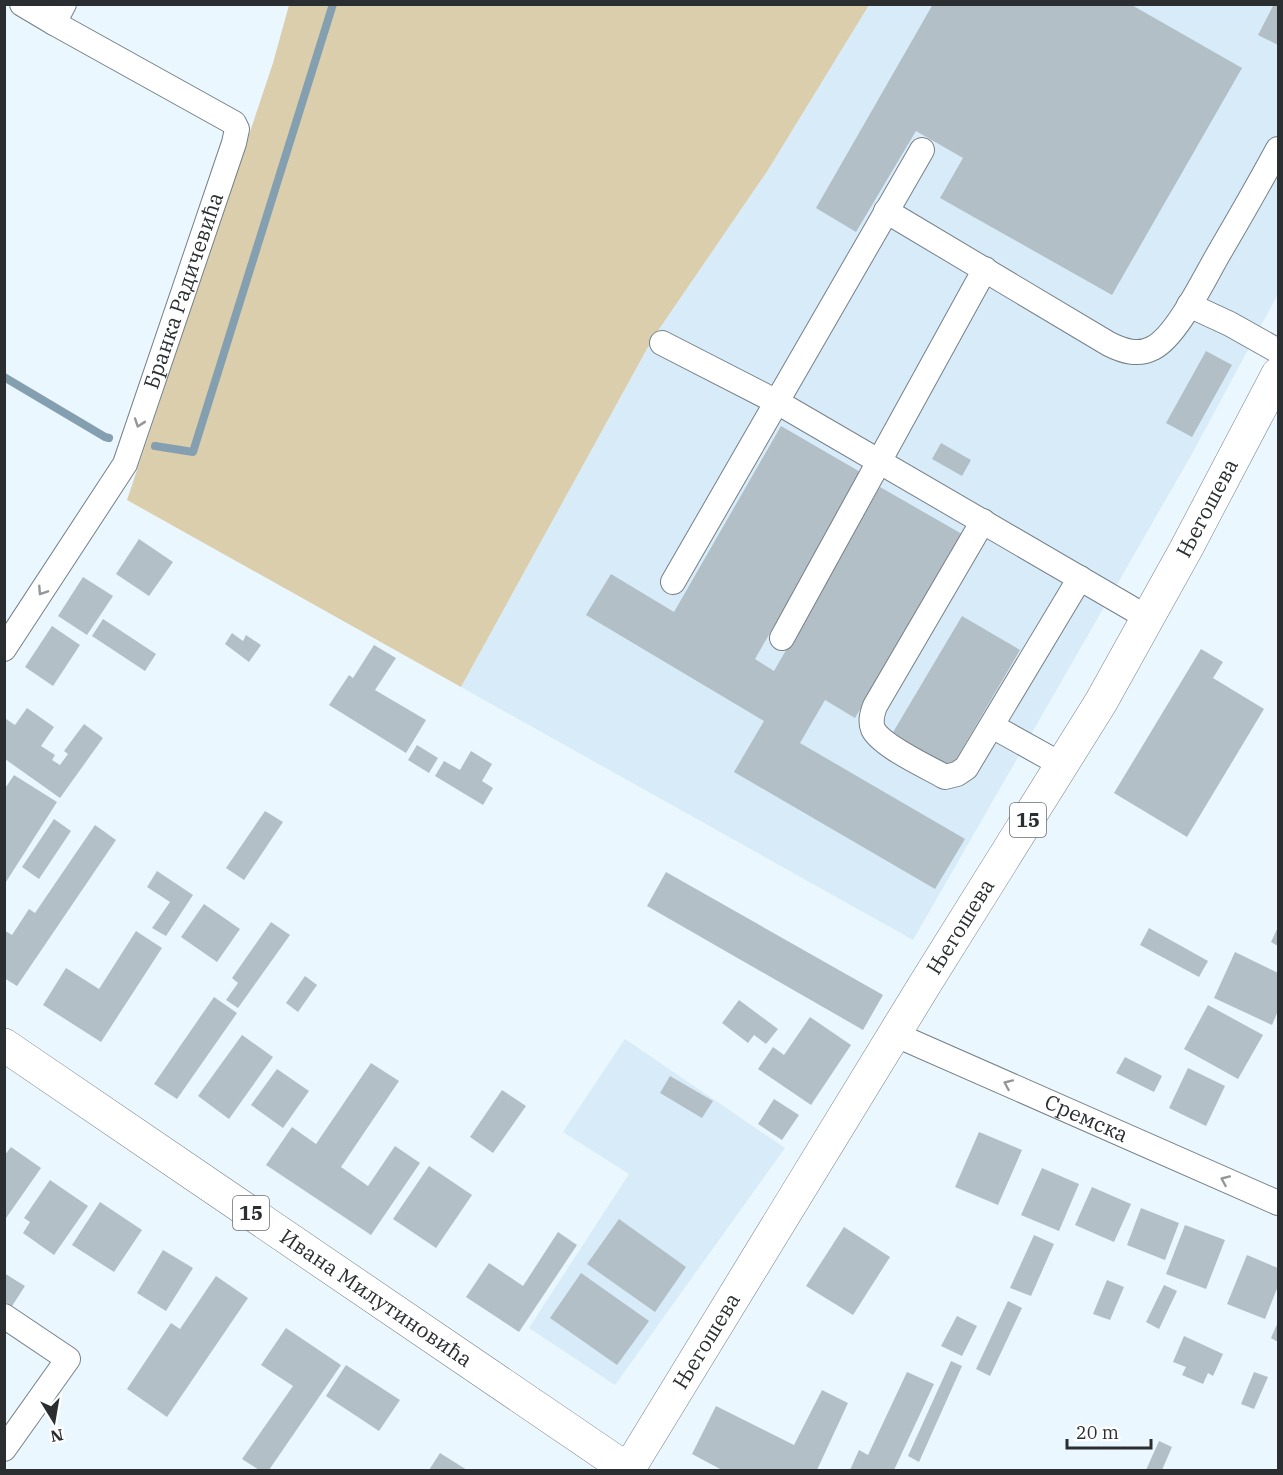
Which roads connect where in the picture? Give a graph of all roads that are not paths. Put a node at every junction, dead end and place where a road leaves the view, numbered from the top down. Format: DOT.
graph roads {
  1 [pos="22,4"];
  2 [pos="59,14"];
  3 [pos="1278,149"];
  4 [pos="922,150"];
  5 [pos="886,211"];
  6 [pos="985,269"];
  7 [pos="1189,304"];
  8 [pos="662,343"];
  9 [pos="1278,351"];
  10 [pos="1278,374"];
  11 [pos="777,402"];
  12 [pos="880,461"];
  13 [pos="983,521"];
  14 [pos="1080,578"];
  15 [pos="673,582"];
  16 [pos="1148,618"];
  17 [pos="782,638"];
  18 [pos="4,649"];
  19 [pos="992,726"];
  20 [pos="1062,765"];
  21 [pos="894,1034"];
  22 [pos="4,1045"];
  23 [pos="1278,1203"];
  24 [pos="4,1316"];
  25 [pos="4,1449"];
  26 [pos="628,1470"];
  1 -- 2 [label="street, Бранка Радичевића"];
  2 -- 18 [label="street, Бранка Радичевића, one-way"];
  3 -- 7 [label="street"];
  4 -- 5 [label="street"];
  5 -- 6 [label="street"];
  5 -- 11 [label="street"];
  6 -- 7 [label="street"];
  6 -- 12 [label="street"];
  7 -- 9 [label="street"];
  8 -- 11 [label="street"];
  10 -- 16 [label="main road, Његошева / 15"];
  11 -- 12 [label="street"];
  11 -- 15 [label="street"];
  12 -- 13 [label="street"];
  12 -- 17 [label="street"];
  13 -- 14 [label="street"];
  13 -- 19 [label="street"];
  14 -- 16 [label="street"];
  14 -- 19 [label="street"];
  16 -- 20 [label="main road, Његошева / 15"];
  19 -- 20 [label="street"];
  20 -- 21 [label="main road, Његошева / 15"];
  23 -- 21 [label="street, Сремска, one-way"];
  21 -- 26 [label="main road, Његошева / 15"];
  22 -- 26 [label="main road, Ивана Милутиновића / 15"];
  24 -- 25 [label="street"];
}
